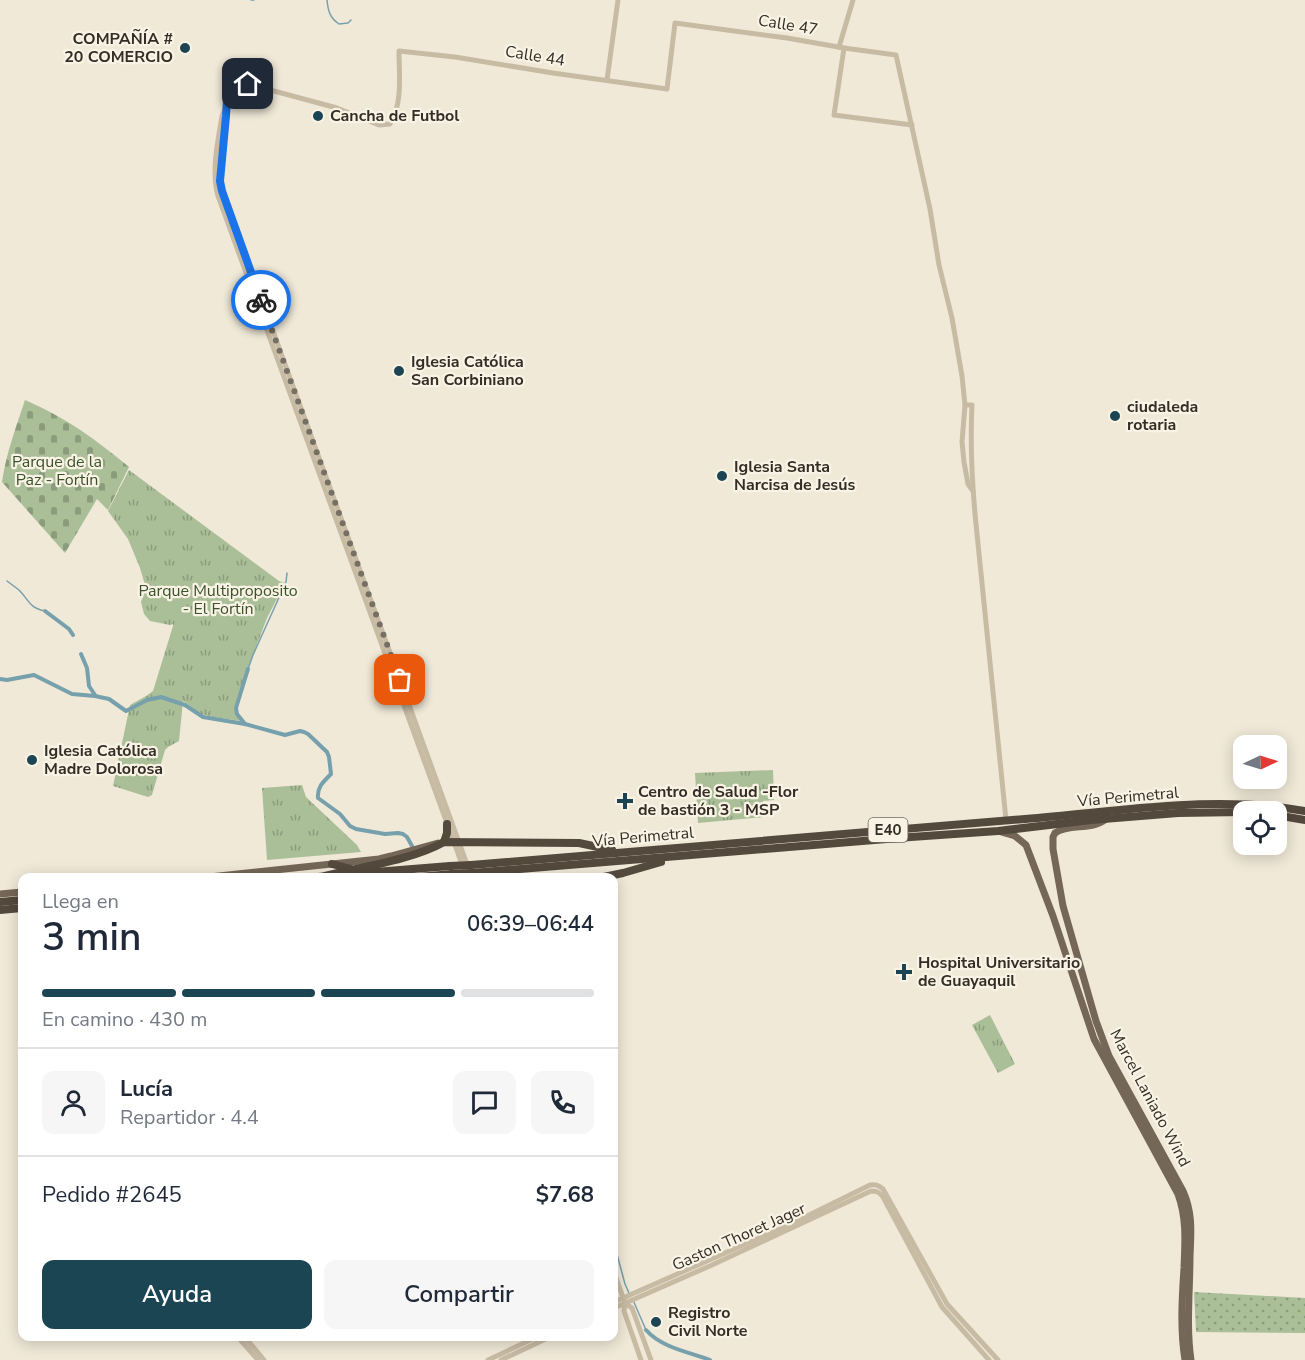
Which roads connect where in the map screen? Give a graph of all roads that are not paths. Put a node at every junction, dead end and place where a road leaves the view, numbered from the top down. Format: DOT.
graph roads {
  1 [pos="618,0"];
  2 [pos="853,0"];
  3 [pos="842,48"];
  4 [pos="607,80"];
  5 [pos="667,89"];
  6 [pos="912,125"];
  7 [pos="243,258"];
  8 [pos="248,281"];
  9 [pos="259,294"];
  10 [pos="290,393"];
  11 [pos="298,399"];
  12 [pos="965,405"];
  13 [pos="305,435"];
  14 [pos="312,438"];
  15 [pos="973,491"];
  16 [pos="1305,811"];
  17 [pos="1233,812"];
  18 [pos="1287,817"];
  19 [pos="1106,819"];
  20 [pos="1005,820"];
  21 [pos="1305,820"];
  22 [pos="447,824"];
  23 [pos="998,831"];
  24 [pos="444,842"];
  25 [pos="457,842"];
  26 [pos="623,852"];
  27 [pos="677,857"];
  28 [pos="332,864"];
  29 [pos="352,869"];
  30 [pos="451,870"];
  31 [pos="247,873"];
  32 [pos="337,873"];
  33 [pos="364,873"];
  34 [pos="435,873"];
  35 [pos="470,873"];
  36 [pos="618,874"];
  37 [pos="18,892"];
  38 [pos="0,894"];
  39 [pos="18,900"];
  40 [pos="0,902"];
  41 [pos="18,908"];
  42 [pos="0,910"];
  43 [pos="911,1244"];
  44 [pos="618,1283"];
  45 [pos="624,1300"];
  46 [pos="618,1301"];
  47 [pos="618,1305"];
  48 [pos="241,1341"];
  49 [pos="248,1341"];
  50 [pos="528,1341"];
  51 [pos="541,1341"];
  52 [pos="258,1360"];
  53 [pos="264,1360"];
  54 [pos="488,1360"];
  55 [pos="501,1360"];
  56 [pos="641,1360"];
  57 [pos="651,1360"];
  58 [pos="989,1360"];
  59 [pos="998,1360"];
  60 [pos="1185,1360"];
  61 [pos="1191,1360"];
  1 -- 4 [label="street"];
  2 -- 3 [label="street"];
  3 -- 5 [label="street, Calle 47"];
  3 -- 6 [label="street, Calle 47"];
  3 -- 6 [label="street"];
  4 -- 5 [label="street, Calle 44"];
  4 -- 7 [label="street, Calle 44"];
  6 -- 12 [label="street"];
  7 -- 8 [label="street"];
  7 -- 9 [label="street"];
  8 -- 9 [label="street"];
  8 -- 10 [label="street"];
  9 -- 11 [label="street"];
  10 -- 11 [label="street"];
  10 -- 13 [label="street"];
  11 -- 14 [label="street"];
  12 -- 15 [label="street"];
  12 -- 15 [label="street"];
  13 -- 14 [label="street"];
  13 -- 22 [label="street"];
  14 -- 25 [label="street"];
  15 -- 20 [label="street"];
  16 -- 20 [label="highway, Vía Perimetral / E40"];
  17 -- 19 [label="highway, Vía Perimetral / E40"];
  18 -- 21 [label="highway"];
  19 -- 23 [label="highway, Vía Perimetral / E40"];
  19 -- 61 [label="main road, Marcel Laniado Wind"];
  20 -- 26 [label="highway, Vía Perimetral / E40"];
  22 -- 24 [label="highway"];
  22 -- 25 [label="street"];
  23 -- 27 [label="highway, Vía Perimetral / E40"];
  23 -- 60 [label="main road, Marcel Laniado Wind"];
  24 -- 25 [label="highway"];
  24 -- 28 [label="main road"];
  24 -- 29 [label="highway"];
  25 -- 26 [label="highway"];
  25 -- 35 [label="street"];
  26 -- 35 [label="highway, Vía Perimetral / E40"];
  27 -- 35 [label="highway, Vía Perimetral / E40"];
  27 -- 36 [label="highway"];
  28 -- 29 [label="highway"];
  28 -- 31 [label="main road"];
  29 -- 32 [label="highway"];
  29 -- 33 [label="highway"];
  30 -- 33 [label="highway, Vía Perimetral / E40"];
  30 -- 34 [label="highway, Vía Perimetral / E40"];
  30 -- 35 [label="highway, Vía Perimetral / E40, bridge"];
  37 -- 38 [label="main road"];
  39 -- 40 [label="highway"];
  41 -- 42 [label="highway"];
  43 -- 45 [label="street, Gaston Thoret Jager"];
  43 -- 58 [label="street"];
  43 -- 59 [label="street"];
  44 -- 45 [label="street"];
  45 -- 46 [label="street, Gaston Thoret Jager"];
  45 -- 47 [label="street, Gaston Thoret Jager"];
  45 -- 56 [label="street"];
  45 -- 57 [label="street"];
  48 -- 52 [label="street"];
  49 -- 53 [label="street"];
  50 -- 54 [label="street"];
  51 -- 55 [label="street"];
}
